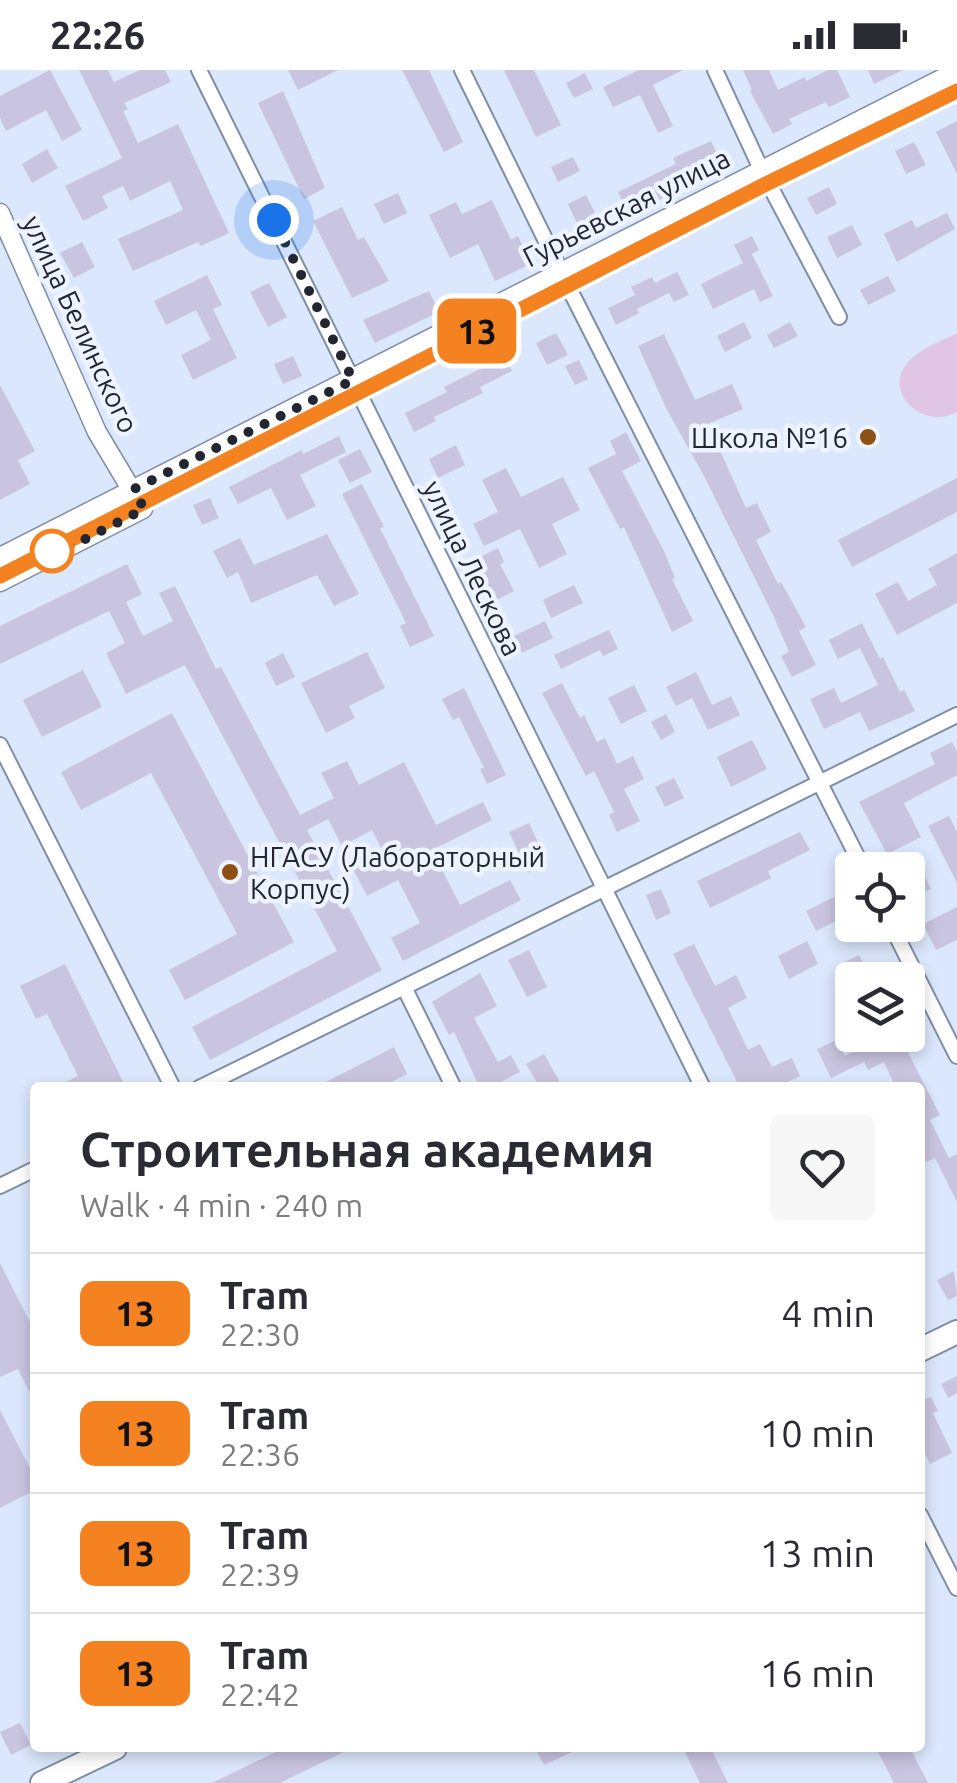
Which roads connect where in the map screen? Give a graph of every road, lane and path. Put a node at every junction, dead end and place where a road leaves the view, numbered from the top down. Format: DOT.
graph roads {
  1 [pos="200,70"];
  2 [pos="462,70"];
  3 [pos="716,70"];
  4 [pos="957,72"];
  5 [pos="761,169"];
  6 [pos="0,213"];
  7 [pos="561,271"];
  8 [pos="840,317"];
  9 [pos="353,380"];
  10 [pos="134,489"];
  11 [pos="0,557"];
  12 [pos="0,582"];
  13 [pos="957,716"];
  14 [pos="0,745"];
  15 [pos="820,782"];
  16 [pos="855,852"];
  17 [pos="602,889"];
  18 [pos="900,942"];
  19 [pos="404,987"];
  20 [pos="957,1056"];
  21 [pos="170,1082"];
  22 [pos="211,1082"];
  23 [pos="451,1082"];
  24 [pos="700,1082"];
  25 [pos="30,1171"];
  26 [pos="0,1186"];
  27 [pos="957,1332"];
  28 [pos="925,1348"];
  29 [pos="925,1526"];
  30 [pos="957,1588"];
  31 [pos="108,1752"];
  32 [pos="42,1783"];
  1 -- 9 [label="street, улица Лескова"];
  2 -- 7 [label="street"];
  3 -- 5 [label="street"];
  4 -- 5 [label="street, Гурьевская улица"];
  5 -- 7 [label="street, Гурьевская улица"];
  5 -- 8 [label="street"];
  6 -- 10 [label="street, улица Белинского"];
  7 -- 9 [label="street, Гурьевская улица"];
  7 -- 15 [label="street"];
  9 -- 10 [label="street, Гурьевская улица"];
  9 -- 17 [label="street, улица Лескова"];
  10 -- 11 [label="street, Гурьевская улица"];
  10 -- 12 [label="street, улица Белинского"];
  13 -- 15 [label="street"];
  14 -- 21 [label="street"];
  15 -- 16 [label="street"];
  15 -- 17 [label="street"];
  17 -- 19 [label="street"];
  17 -- 24 [label="street, улица Лескова"];
  18 -- 20 [label="street"];
  19 -- 22 [label="street"];
  19 -- 23 [label="street"];
  25 -- 26 [label="street"];
  27 -- 28 [label="main road"];
  29 -- 30 [label="street"];
  31 -- 32 [label="main road"];
}
